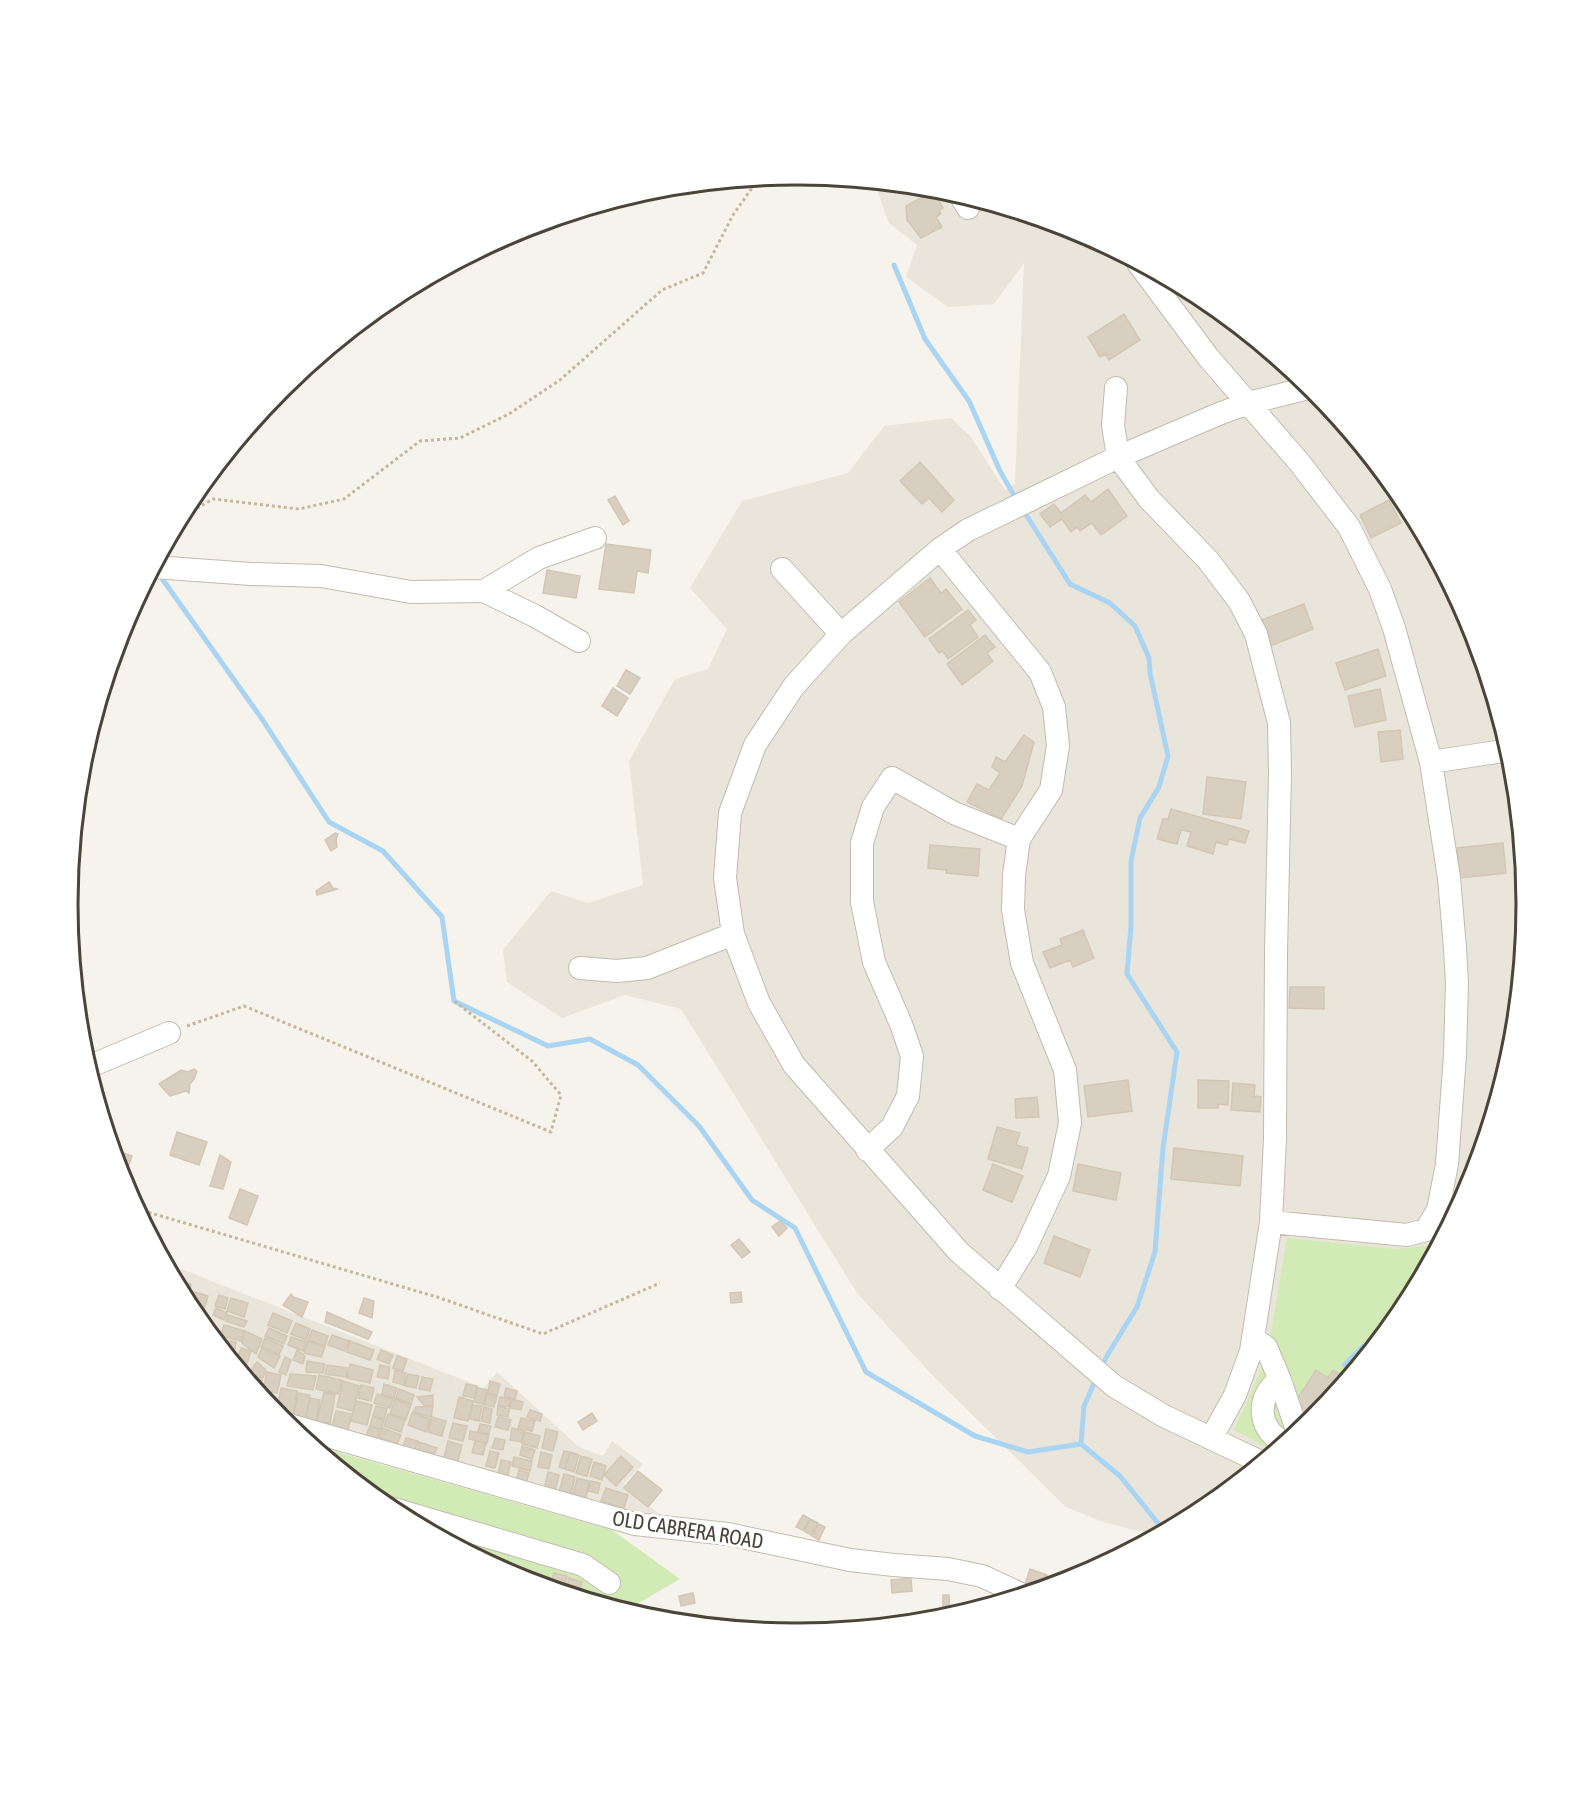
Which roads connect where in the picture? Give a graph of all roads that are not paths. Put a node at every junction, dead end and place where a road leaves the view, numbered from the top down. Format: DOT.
graph roads {
  1 [pos="1148,276"];
  2 [pos="1116,388"];
  3 [pos="1300,390"];
  4 [pos="1249,403"];
  5 [pos="1118,457"];
  6 [pos="595,538"];
  7 [pos="940,549"];
  8 [pos="162,568"];
  9 [pos="782,568"];
  10 [pos="484,591"];
  11 [pos="842,634"];
  12 [pos="579,641"];
  13 [pos="1500,752"];
  14 [pos="1431,762"];
  15 [pos="1019,840"];
  16 [pos="733,934"];
  17 [pos="580,968"];
  18 [pos="169,1033"];
  19 [pos="96,1063"];
  20 [pos="867,1150"];
  21 [pos="1271,1222"];
  22 [pos="1000,1289"];
  23 [pos="1253,1338"];
  24 [pos="1280,1380"];
  25 [pos="1295,1424"];
  26 [pos="307,1430"];
  27 [pos="1212,1437"];
  28 [pos="1279,1439"];
  29 [pos="1256,1458"];
  30 [pos="420,1517"];
  31 [pos="609,1583"];
  32 [pos="1013,1591"];
  1 -- 4 [label="street"];
  2 -- 5 [label="street"];
  3 -- 4 [label="street"];
  4 -- 5 [label="street"];
  4 -- 14 [label="street"];
  5 -- 7 [label="street"];
  5 -- 21 [label="street"];
  6 -- 10 [label="street"];
  7 -- 11 [label="street"];
  7 -- 15 [label="street"];
  8 -- 10 [label="street"];
  9 -- 11 [label="street"];
  10 -- 12 [label="street"];
  11 -- 16 [label="street"];
  13 -- 14 [label="street"];
  14 -- 21 [label="street"];
  15 -- 20 [label="street"];
  15 -- 22 [label="street"];
  16 -- 17 [label="street"];
  16 -- 20 [label="street"];
  18 -- 19 [label="street"];
  20 -- 22 [label="street"];
  21 -- 23 [label="street"];
  22 -- 27 [label="street"];
  23 -- 24 [label="street"];
  23 -- 27 [label="street"];
  24 -- 25 [label="street"];
  24 -- 28 [label="street"];
  26 -- 32 [label="street, OLD CABRERA ROAD"];
  27 -- 29 [label="street"];
  30 -- 31 [label="street"];
}
